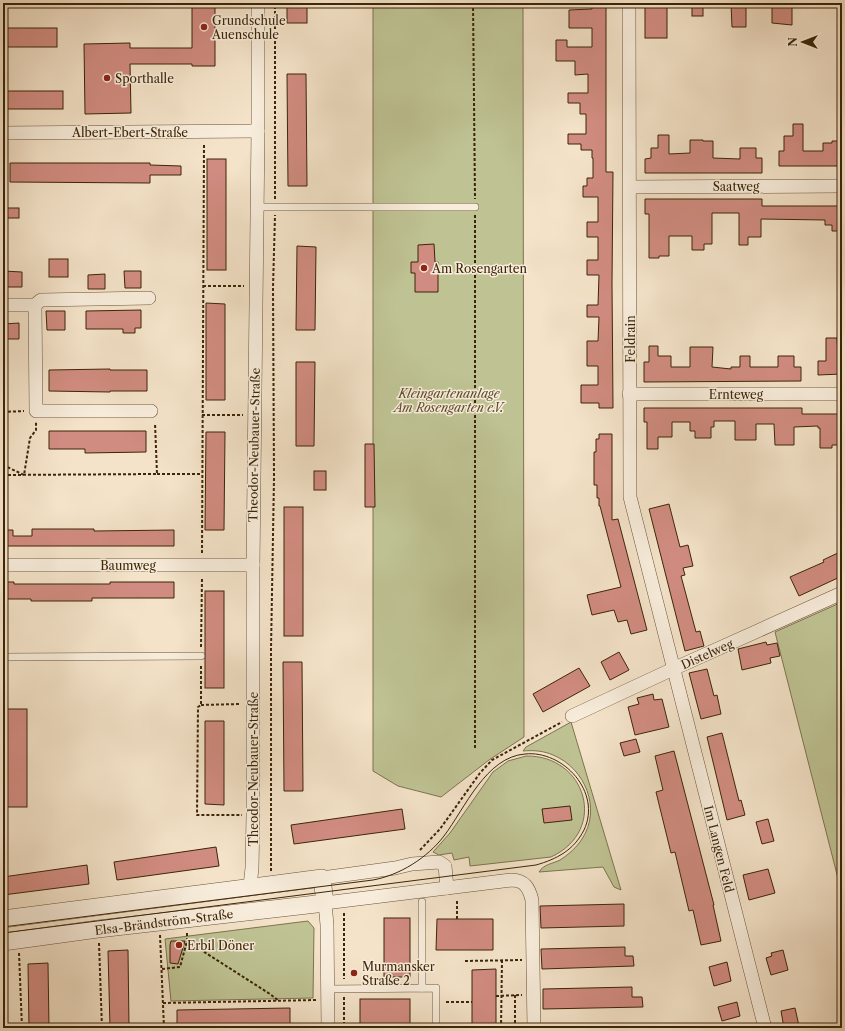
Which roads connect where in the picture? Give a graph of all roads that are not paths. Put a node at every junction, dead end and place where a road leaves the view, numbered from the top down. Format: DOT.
graph roads {
  1 [pos="258,3"];
  2 [pos="629,3"];
  3 [pos="258,131"];
  4 [pos="3,133"];
  5 [pos="842,186"];
  6 [pos="630,187"];
  7 [pos="257,207"];
  8 [pos="475,207"];
  9 [pos="149,298"];
  10 [pos="3,305"];
  11 [pos="35,305"];
  12 [pos="629,394"];
  13 [pos="842,394"];
  14 [pos="151,410"];
  15 [pos="3,566"];
  16 [pos="253,566"];
  17 [pos="842,593"];
  18 [pos="201,656"];
  19 [pos="3,657"];
  20 [pos="673,669"];
  21 [pos="572,716"];
  22 [pos="322,878"];
  23 [pos="250,886"];
  24 [pos="447,888"];
  25 [pos="422,902"];
  26 [pos="324,903"];
  27 [pos="254,911"];
  28 [pos="3,919"];
  29 [pos="11,941"];
  30 [pos="422,988"];
  31 [pos="328,995"];
  32 [pos="328,1028"];
  33 [pos="436,1028"];
  34 [pos="534,1028"];
  35 [pos="765,1028"];
  1 -- 3 [label="street, Theodor-Neubauer-Straße"];
  2 -- 6 [label="street, Feldrain"];
  3 -- 4 [label="street, Albert-Ebert-Straße"];
  3 -- 7 [label="street, Theodor-Neubauer-Straße"];
  5 -- 6 [label="street, Saatweg"];
  6 -- 12 [label="street, Feldrain"];
  7 -- 8 [label="lane"];
  7 -- 16 [label="street, Theodor-Neubauer-Straße"];
  9 -- 11 [label="street"];
  10 -- 11 [label="street"];
  11 -- 14 [label="street"];
  12 -- 13 [label="street, Ernteweg"];
  12 -- 20 [label="street, Feldrain"];
  15 -- 16 [label="street, Baumweg"];
  16 -- 23 [label="street, Theodor-Neubauer-Straße"];
  17 -- 20 [label="street, Distelweg"];
  18 -- 19 [label="lane"];
  20 -- 21 [label="street, Distelweg"];
  20 -- 35 [label="street, Im Langen Feld"];
  22 -- 23 [label="street, Elsa-Brändström-Straße"];
  22 -- 24 [label="street, Elsa-Brändström-Straße"];
  22 -- 26 [label="street"];
  23 -- 27 [label="street"];
  23 -- 28 [label="street, Elsa-Brändström-Straße"];
  24 -- 26 [label="street, Elsa-Brändström-Straße"];
  24 -- 34 [label="street, Elsa-Brändström-Straße"];
  25 -- 30 [label="lane"];
  26 -- 27 [label="street, Elsa-Brändström-Straße"];
  26 -- 31 [label="street"];
  27 -- 29 [label="street, Elsa-Brändström-Straße"];
  30 -- 31 [label="lane"];
  30 -- 33 [label="lane"];
  31 -- 32 [label="street"];
}
